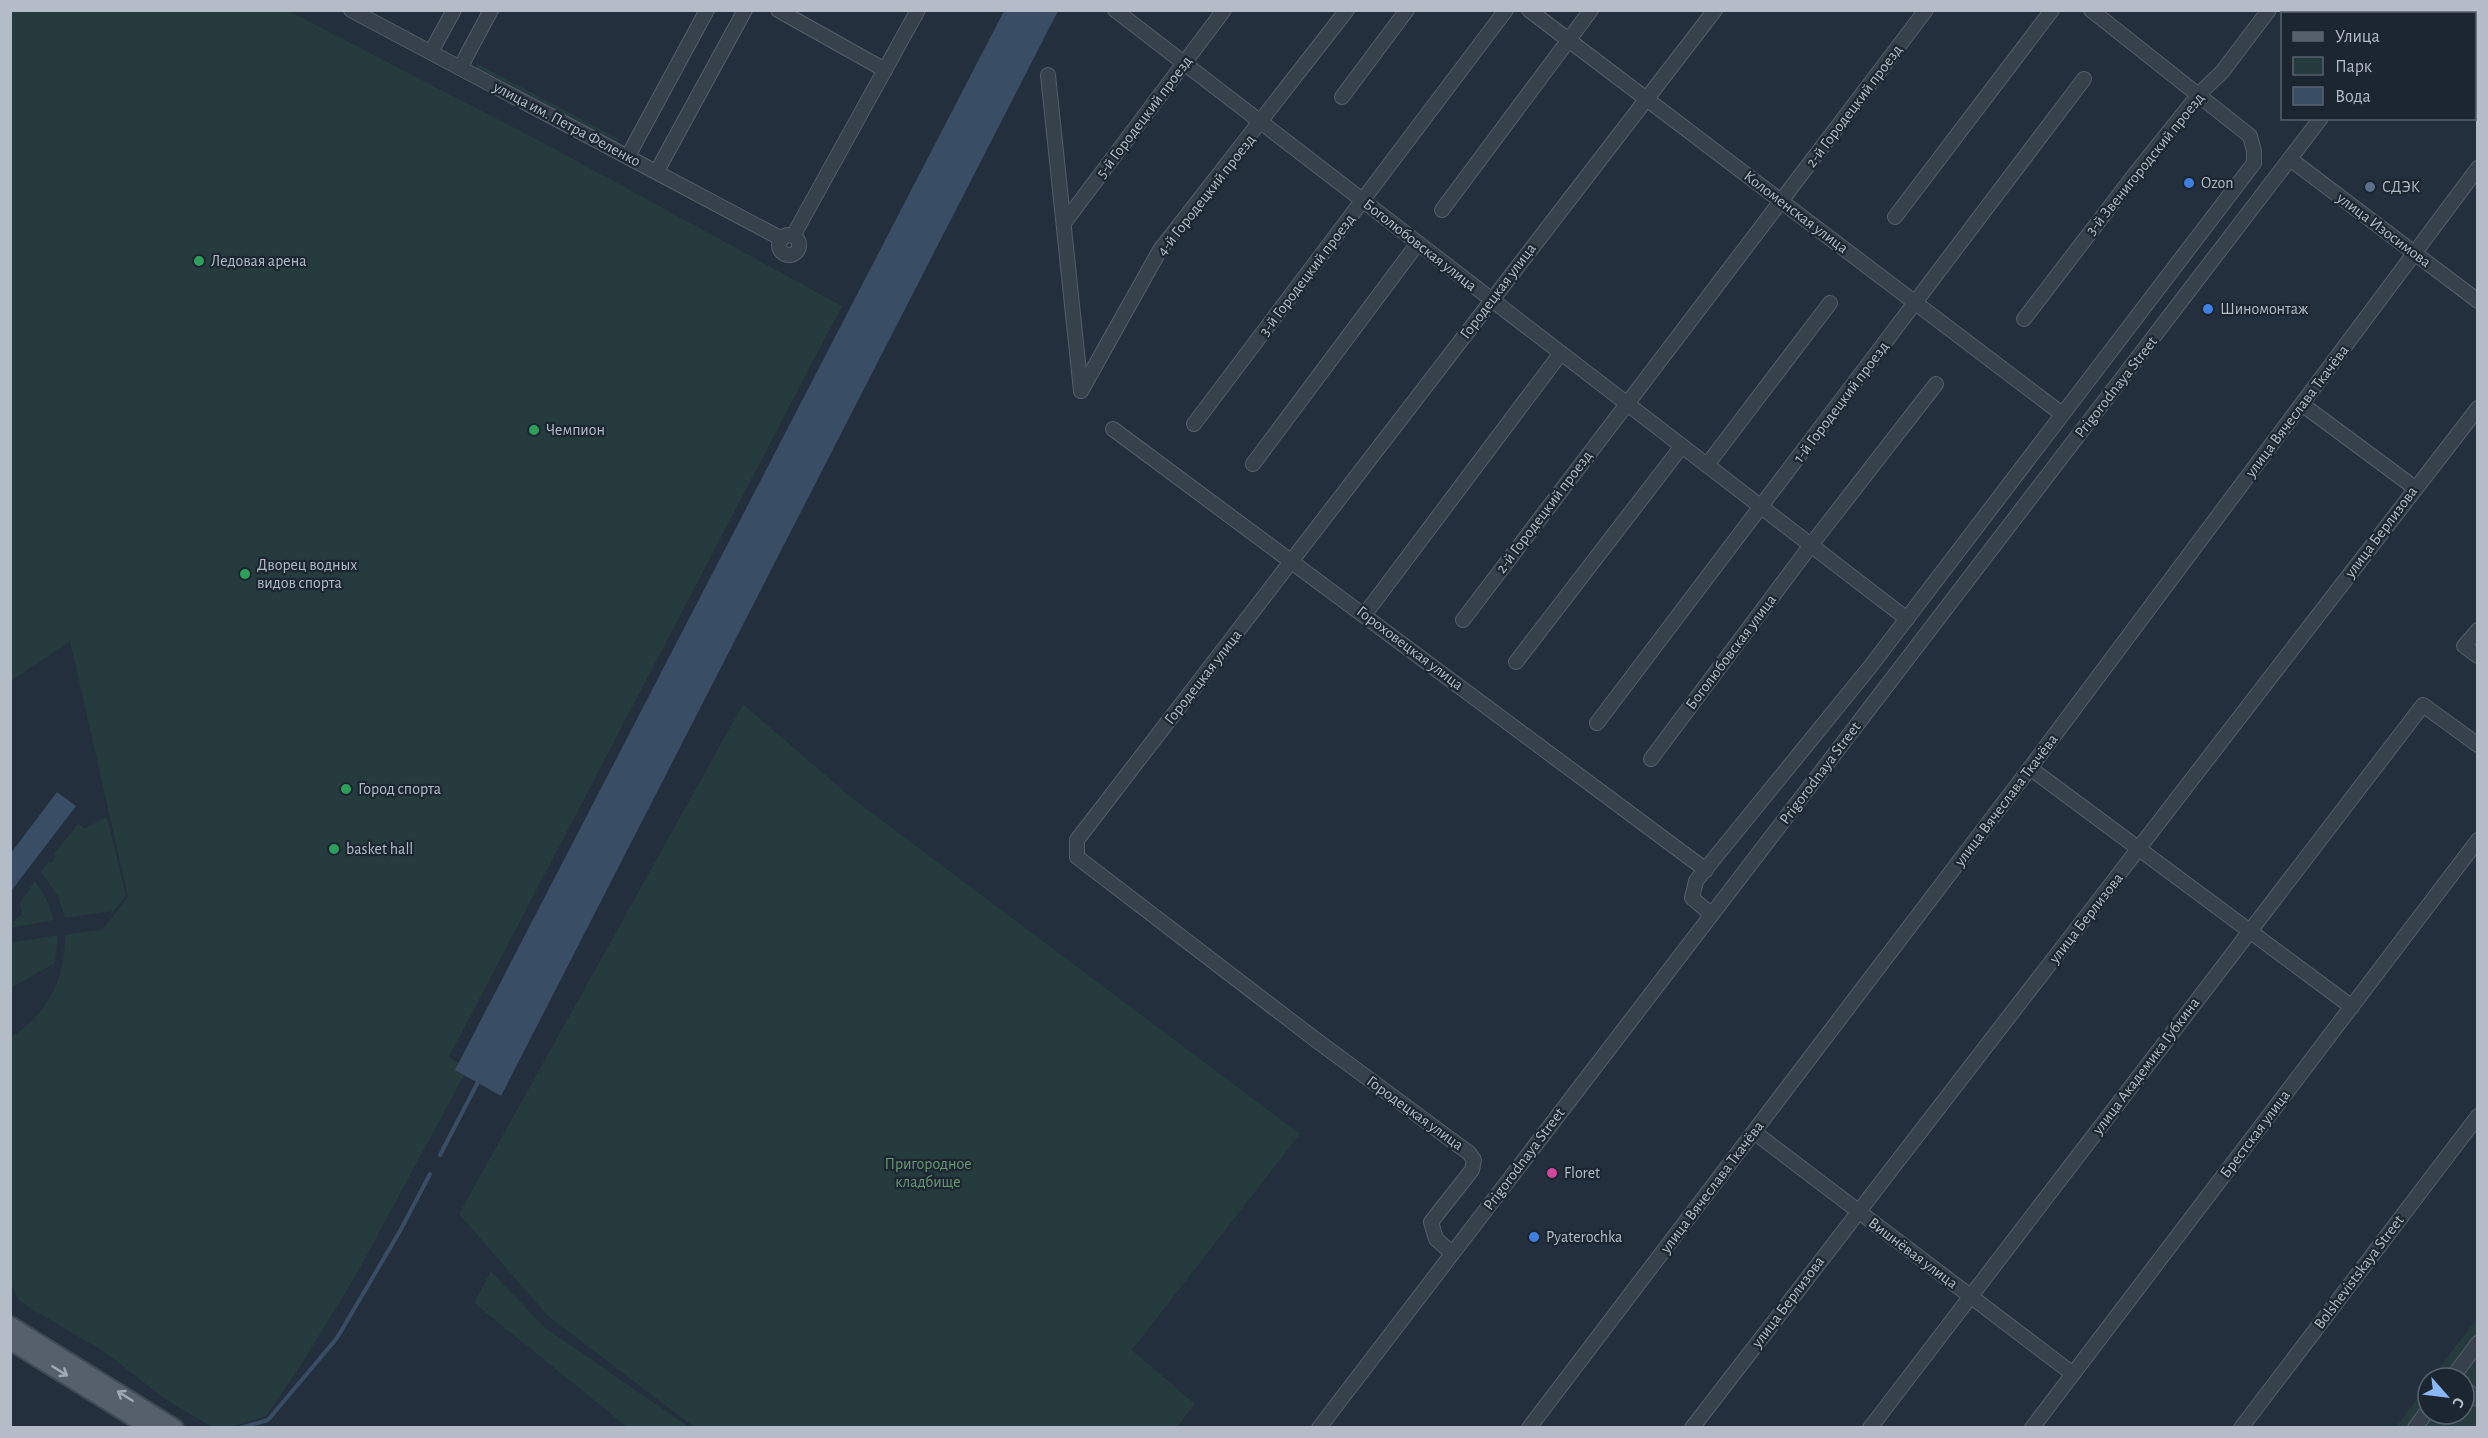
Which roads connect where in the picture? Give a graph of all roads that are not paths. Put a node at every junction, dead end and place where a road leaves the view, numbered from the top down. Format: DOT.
graph roads {
  1 [pos="351,10"];
  2 [pos="454,10"];
  3 [pos="491,10"];
  4 [pos="708,10"];
  5 [pos="745,10"];
  6 [pos="778,10"];
  7 [pos="918,10"];
  8 [pos="1115,10"];
  9 [pos="1224,10"];
  10 [pos="1347,10"];
  11 [pos="1407,10"];
  12 [pos="1506,10"];
  13 [pos="1529,10"];
  14 [pos="1591,10"];
  15 [pos="1714,10"];
  16 [pos="1926,10"];
  17 [pos="2052,10"];
  18 [pos="2091,10"];
  19 [pos="2269,10"];
  20 [pos="1569,40"];
  21 [pos="431,52"];
  22 [pos="1184,63"];
  23 [pos="460,68"];
  24 [pos="885,70"];
  25 [pos="1048,75"];
  26 [pos="2084,80"];
  27 [pos="2199,94"];
  28 [pos="1342,97"];
  29 [pos="1645,98"];
  30 [pos="2319,120"];
  31 [pos="1262,123"];
  32 [pos="628,156"];
  33 [pos="2290,159"];
  34 [pos="2478,168"];
  35 [pos="657,171"];
  36 [pos="1362,200"];
  37 [pos="1782,202"];
  38 [pos="1442,210"];
  39 [pos="1895,218"];
  40 [pos="1064,223"];
  41 [pos="1418,243"];
  42 [pos="2414,252"];
  43 [pos="1491,299"];
  44 [pos="2478,301"];
  45 [pos="1916,302"];
  46 [pos="1830,303"];
  47 [pos="2024,319"];
  48 [pos="1561,353"];
  49 [pos="1936,384"];
  50 [pos="2075,397"];
  51 [pos="1626,403"];
  52 [pos="2303,405"];
  53 [pos="2478,408"];
  54 [pos="2096,413"];
  55 [pos="2062,414"];
  56 [pos="1194,424"];
  57 [pos="1113,429"];
  58 [pos="1682,446"];
  59 [pos="1253,464"];
  60 [pos="1707,465"];
  61 [pos="2415,488"];
  62 [pos="1762,507"];
  63 [pos="1811,545"];
  64 [pos="1293,560"];
  65 [pos="1365,614"];
  66 [pos="1907,619"];
  67 [pos="1463,620"];
  68 [pos="2478,630"];
  69 [pos="2478,656"];
  70 [pos="1516,662"];
  71 [pos="1870,667"];
  72 [pos="1890,682"];
  73 [pos="1597,723"];
  74 [pos="2478,745"];
  75 [pos="1651,759"];
  76 [pos="2030,768"];
  77 [pos="2478,840"];
  78 [pos="2140,850"];
  79 [pos="1706,870"];
  80 [pos="1712,914"];
  81 [pos="2249,931"];
  82 [pos="2352,1007"];
  83 [pos="2478,1116"];
  84 [pos="1754,1132"];
  85 [pos="1857,1211"];
  86 [pos="1452,1253"];
  87 [pos="1972,1297"];
  88 [pos="10,1325"];
  89 [pos="10,1341"];
  90 [pos="2478,1343"];
  91 [pos="2461,1366"];
  92 [pos="2073,1374"];
  93 [pos="150,1428"];
  94 [pos="174,1428"];
  95 [pos="1319,1428"];
  96 [pos="1529,1428"];
  97 [pos="1692,1428"];
  98 [pos="1870,1428"];
  99 [pos="2032,1428"];
  100 [pos="2241,1428"];
  1 -- 21 [label="street, улица им. Петра Феленко"];
  2 -- 21 [label="street"];
  3 -- 23 [label="street"];
  4 -- 32 [label="street"];
  5 -- 35 [label="street"];
  6 -- 24 [label="street"];
  7 -- 24 [label="street"];
  8 -- 22 [label="street, Боголюбовская улица"];
  9 -- 22 [label="street, 5-й Городецкий проезд"];
  10 -- 31 [label="street, 4-й Городецкий проезд"];
  11 -- 28 [label="street"];
  12 -- 36 [label="street, 3-й Городецкий проезд"];
  13 -- 20 [label="street, Коломенская улица"];
  14 -- 20 [label="street"];
  15 -- 29 [label="street, Городецкая улица"];
  16 -- 37 [label="street, 2-й Городецкий проезд"];
  17 -- 39 [label="street"];
  18 -- 27 [label="street"];
  19 -- 27 [label="street, 3-й Звенигородский проезд"];
  20 -- 29 [label="street, Коломенская улица"];
  20 -- 38 [label="street"];
  21 -- 23 [label="street, улица им. Петра Феленко"];
  22 -- 31 [label="street, Боголюбовская улица"];
  22 -- 40 [label="street, 5-й Городецкий проезд"];
  23 -- 32 [label="street, улица им. Петра Феленко"];
  24 -- 35 [label="street, улица им. Петра Феленко"];
  25 -- 40 [label="street"];
  26 -- 45 [label="street, 1-й Городецкий проезд"];
  27 -- 47 [label="street, 3-й Звенигородский проезд"];
  27 -- 50 [label="street"];
  29 -- 37 [label="street, Коломенская улица"];
  29 -- 43 [label="street, Городецкая улица"];
  30 -- 33 [label="street, Prigorodnaya Street"];
  31 -- 36 [label="street, Боголюбовская улица"];
  31 -- 40 [label="street, 4-й Городецкий проезд"];
  32 -- 35 [label="street, улица им. Петра Феленко"];
  33 -- 42 [label="street, улица Изосимова"];
  33 -- 54 [label="street, Prigorodnaya Street"];
  34 -- 42 [label="street, улица Вячеслава Ткачёва"];
  36 -- 41 [label="street, Боголюбовская улица"];
  36 -- 56 [label="street, 3-й Городецкий проезд"];
  37 -- 45 [label="street, Коломенская улица"];
  37 -- 51 [label="street, 2-й Городецкий проезд"];
  41 -- 43 [label="street, Боголюбовская улица"];
  41 -- 59 [label="street"];
  42 -- 44 [label="street, улица Изосимова"];
  42 -- 52 [label="street, улица Вячеслава Ткачёва"];
  43 -- 48 [label="street, Боголюбовская улица"];
  43 -- 64 [label="street, Городецкая улица"];
  45 -- 55 [label="street, Коломенская улица"];
  45 -- 62 [label="street, 1-й Городецкий проезд"];
  46 -- 60 [label="street"];
  48 -- 51 [label="street, Боголюбовская улица"];
  48 -- 65 [label="street"];
  49 -- 63 [label="street, Боголюбовская улица"];
  50 -- 54 [label="street"];
  50 -- 55 [label="street"];
  51 -- 58 [label="street, Боголюбовская улица"];
  51 -- 67 [label="street, 2-й Городецкий проезд"];
  52 -- 61 [label="street"];
  52 -- 76 [label="street, улица Вячеслава Ткачёва"];
  53 -- 61 [label="street, улица Берлизова"];
  54 -- 72 [label="street, Prigorodnaya Street"];
  55 -- 66 [label="street"];
  57 -- 64 [label="street, Гороховецкая улица"];
  58 -- 60 [label="street, Боголюбовская улица"];
  58 -- 70 [label="street"];
  60 -- 62 [label="street, Боголюбовская улица"];
  61 -- 78 [label="street, улица Берлизова"];
  62 -- 63 [label="street, Боголюбовская улица"];
  62 -- 73 [label="street, 1-й Городецкий проезд"];
  63 -- 66 [label="street, Боголюбовская улица"];
  63 -- 75 [label="street, Боголюбовская улица"];
  64 -- 65 [label="street, Гороховецкая улица"];
  64 -- 86 [label="street, Городецкая улица"];
  65 -- 79 [label="street, Гороховецкая улица"];
  66 -- 71 [label="street"];
  68 -- 69 [label="street"];
  71 -- 72 [label="street"];
  71 -- 79 [label="street"];
  72 -- 80 [label="street, Prigorodnaya Street"];
  74 -- 81 [label="street, улица Академика Губкина"];
  76 -- 78 [label="street"];
  76 -- 84 [label="street, улица Вячеслава Ткачёва"];
  77 -- 82 [label="street, Брестская улица"];
  78 -- 81 [label="street"];
  78 -- 85 [label="street, улица Берлизова"];
  79 -- 80 [label="street"];
  80 -- 86 [label="street, Prigorodnaya Street"];
  81 -- 82 [label="street"];
  81 -- 87 [label="street, улица Академика Губкина"];
  82 -- 92 [label="street, Брестская улица"];
  83 -- 100 [label="street, Bolshevistskaya Street"];
  84 -- 85 [label="street, Вишнёвая улица"];
  84 -- 96 [label="street, улица Вячеслава Ткачёва"];
  85 -- 87 [label="street, Вишнёвая улица"];
  85 -- 97 [label="street, улица Берлизова"];
  86 -- 95 [label="street, Prigorodnaya Street"];
  87 -- 92 [label="street, Вишнёвая улица"];
  87 -- 98 [label="street, улица Академика Губкина"];
  94 -- 88 [label="main road, one-way"];
  89 -- 93 [label="main road, one-way"];
  90 -- 91 [label="street"];
  92 -- 99 [label="street, Брестская улица"];
}
